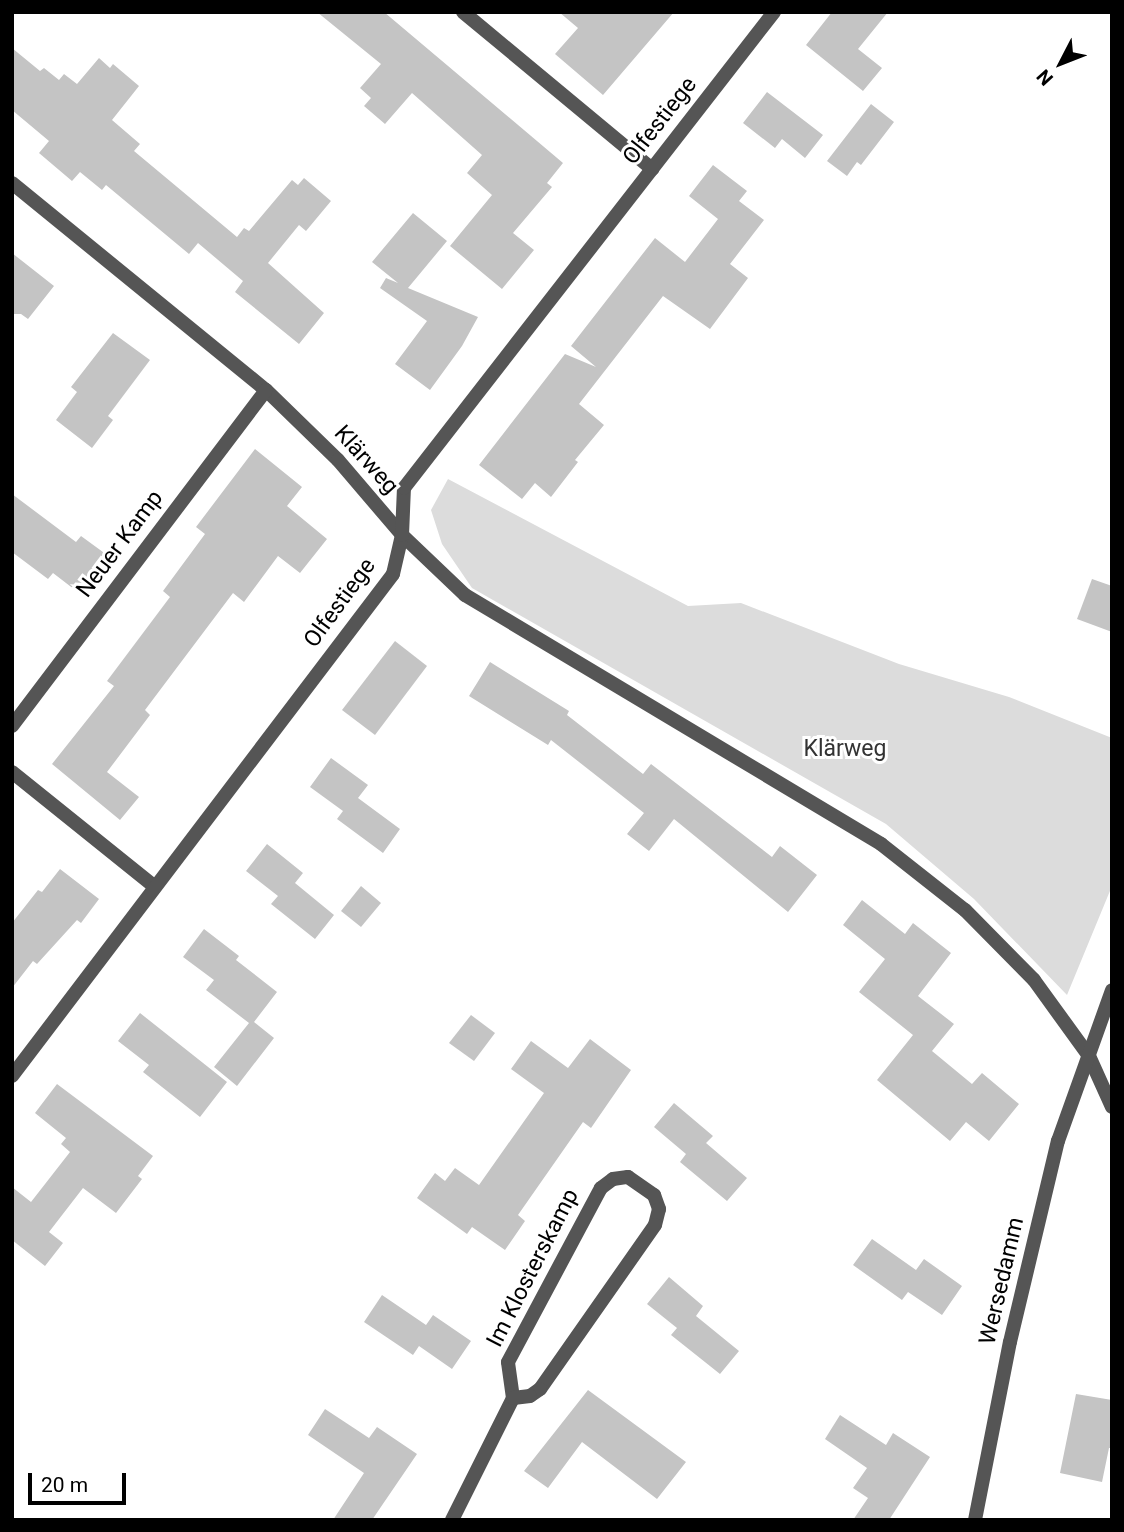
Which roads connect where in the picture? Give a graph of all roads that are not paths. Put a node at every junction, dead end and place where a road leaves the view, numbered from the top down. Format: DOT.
graph roads {
  1 [pos="463,12"];
  2 [pos="774,12"];
  3 [pos="652,169"];
  4 [pos="12,183"];
  5 [pos="266,390"];
  6 [pos="401,535"];
  7 [pos="12,726"];
  8 [pos="12,772"];
  9 [pos="154,886"];
  10 [pos="1112,990"];
  11 [pos="1089,1056"];
  12 [pos="12,1076"];
  13 [pos="1112,1107"];
  14 [pos="513,1398"];
  15 [pos="452,1520"];
  16 [pos="975,1520"];
  1 -- 3 [label="street"];
  2 -- 3 [label="street, Olfestiege"];
  3 -- 6 [label="street, Olfestiege"];
  4 -- 5 [label="street, Klärweg"];
  5 -- 6 [label="street, Klärweg"];
  5 -- 7 [label="street, Neuer Kamp"];
  6 -- 9 [label="street, Olfestiege"];
  6 -- 11 [label="street, Klärweg"];
  8 -- 9 [label="street"];
  9 -- 12 [label="street, Olfestiege"];
  10 -- 11 [label="street, Wersedamm"];
  11 -- 13 [label="street"];
  11 -- 16 [label="street, Wersedamm"];
  14 -- 14 [label="street, Im Klosterskamp"];
  14 -- 15 [label="street"];
}
